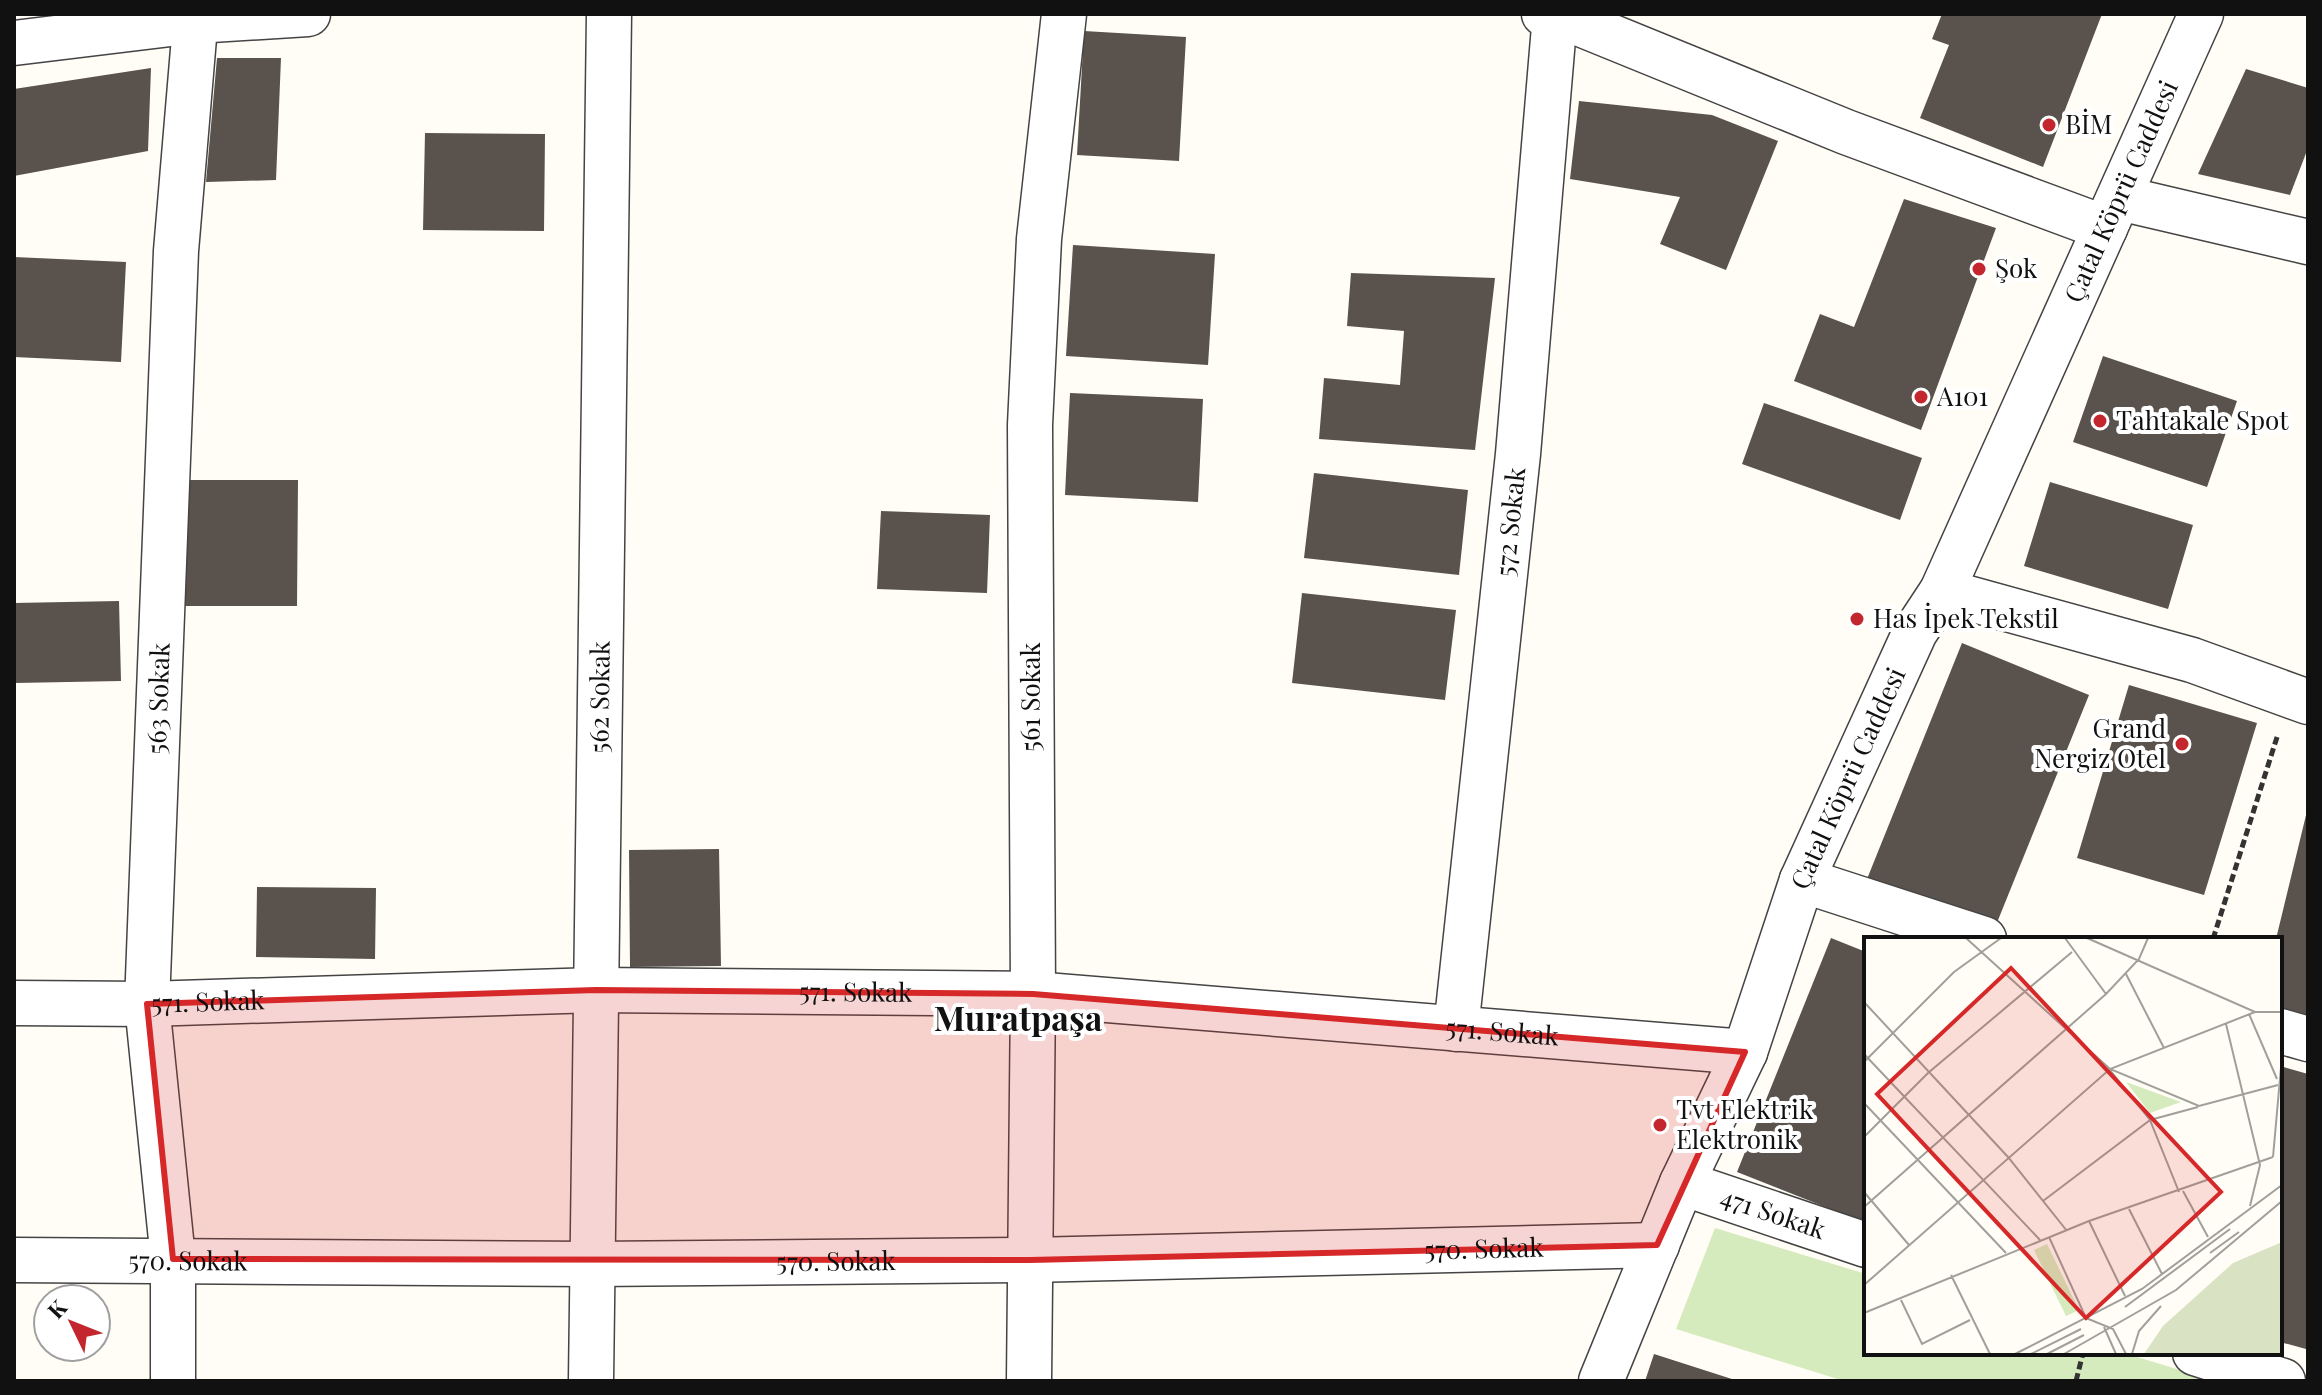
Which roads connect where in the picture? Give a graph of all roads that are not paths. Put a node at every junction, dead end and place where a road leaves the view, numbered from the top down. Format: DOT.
graph roads {
  1 [pos="308,14"];
  2 [pos="609,14"];
  3 [pos="1064,14"];
  4 [pos="1544,14"];
  5 [pos="1556,14"];
  6 [pos="2201,14"];
  7 [pos="195,18"];
  8 [pos="14,43"];
  9 [pos="2113,213"];
  10 [pos="2308,242"];
  11 [pos="1942,591"];
  12 [pos="2299,700"];
  13 [pos="1802,880"];
  14 [pos="1978,937"];
  15 [pos="596,990"];
  16 [pos="1033,994"];
  17 [pos="14,1003"];
  18 [pos="147,1004"];
  19 [pos="1456,1029"];
  20 [pos="2282,1032"];
  21 [pos="2308,1039"];
  22 [pos="1745,1052"];
  23 [pos="1682,1183"];
  24 [pos="1864,1244"];
  25 [pos="1657,1245"];
  26 [pos="173,1259"];
  27 [pos="14,1260"];
  28 [pos="1030,1260"];
  29 [pos="592,1264"];
  30 [pos="2201,1355"];
  31 [pos="173,1381"];
  32 [pos="591,1381"];
  33 [pos="1029,1381"];
  34 [pos="1601,1381"];
  35 [pos="2283,1381"];
  1 -- 7 [label="street"];
  2 -- 15 [label="street, 562 Sokak"];
  3 -- 16 [label="street, 561 Sokak"];
  4 -- 5 [label="street"];
  5 -- 9 [label="street"];
  5 -- 19 [label="street, 572 Sokak"];
  6 -- 9 [label="street, Çatal Köprü Caddesi"];
  7 -- 8 [label="street"];
  7 -- 18 [label="street, 563 Sokak"];
  9 -- 10 [label="street"];
  9 -- 11 [label="street, Çatal Köprü Caddesi"];
  11 -- 12 [label="street"];
  11 -- 13 [label="street, Çatal Köprü Caddesi"];
  13 -- 14 [label="street"];
  13 -- 22 [label="street, Çatal Köprü Caddesi"];
  15 -- 16 [label="street, 571. Sokak"];
  15 -- 18 [label="street, 571. Sokak"];
  15 -- 29 [label="street, 562 Sokak"];
  16 -- 19 [label="street, 571. Sokak"];
  16 -- 28 [label="street, 561 Sokak"];
  17 -- 18 [label="street, 571. Sokak"];
  18 -- 26 [label="street, 563 Sokak"];
  19 -- 22 [label="street, 571. Sokak"];
  20 -- 21 [label="street"];
  22 -- 23 [label="street, Çatal Köprü Caddesi"];
  23 -- 24 [label="street, 471 Sokak"];
  23 -- 25 [label="street, Çatal Köprü Caddesi"];
  25 -- 28 [label="street, 570. Sokak"];
  25 -- 34 [label="street, Çatal Köprü Caddesi"];
  26 -- 27 [label="street, 570. Sokak"];
  26 -- 29 [label="street, 570. Sokak"];
  26 -- 31 [label="street, 563 Sokak"];
  28 -- 29 [label="street, 570. Sokak"];
  28 -- 33 [label="street, 561 Sokak"];
  29 -- 32 [label="street, 562 Sokak"];
  30 -- 35 [label="street"];
}
